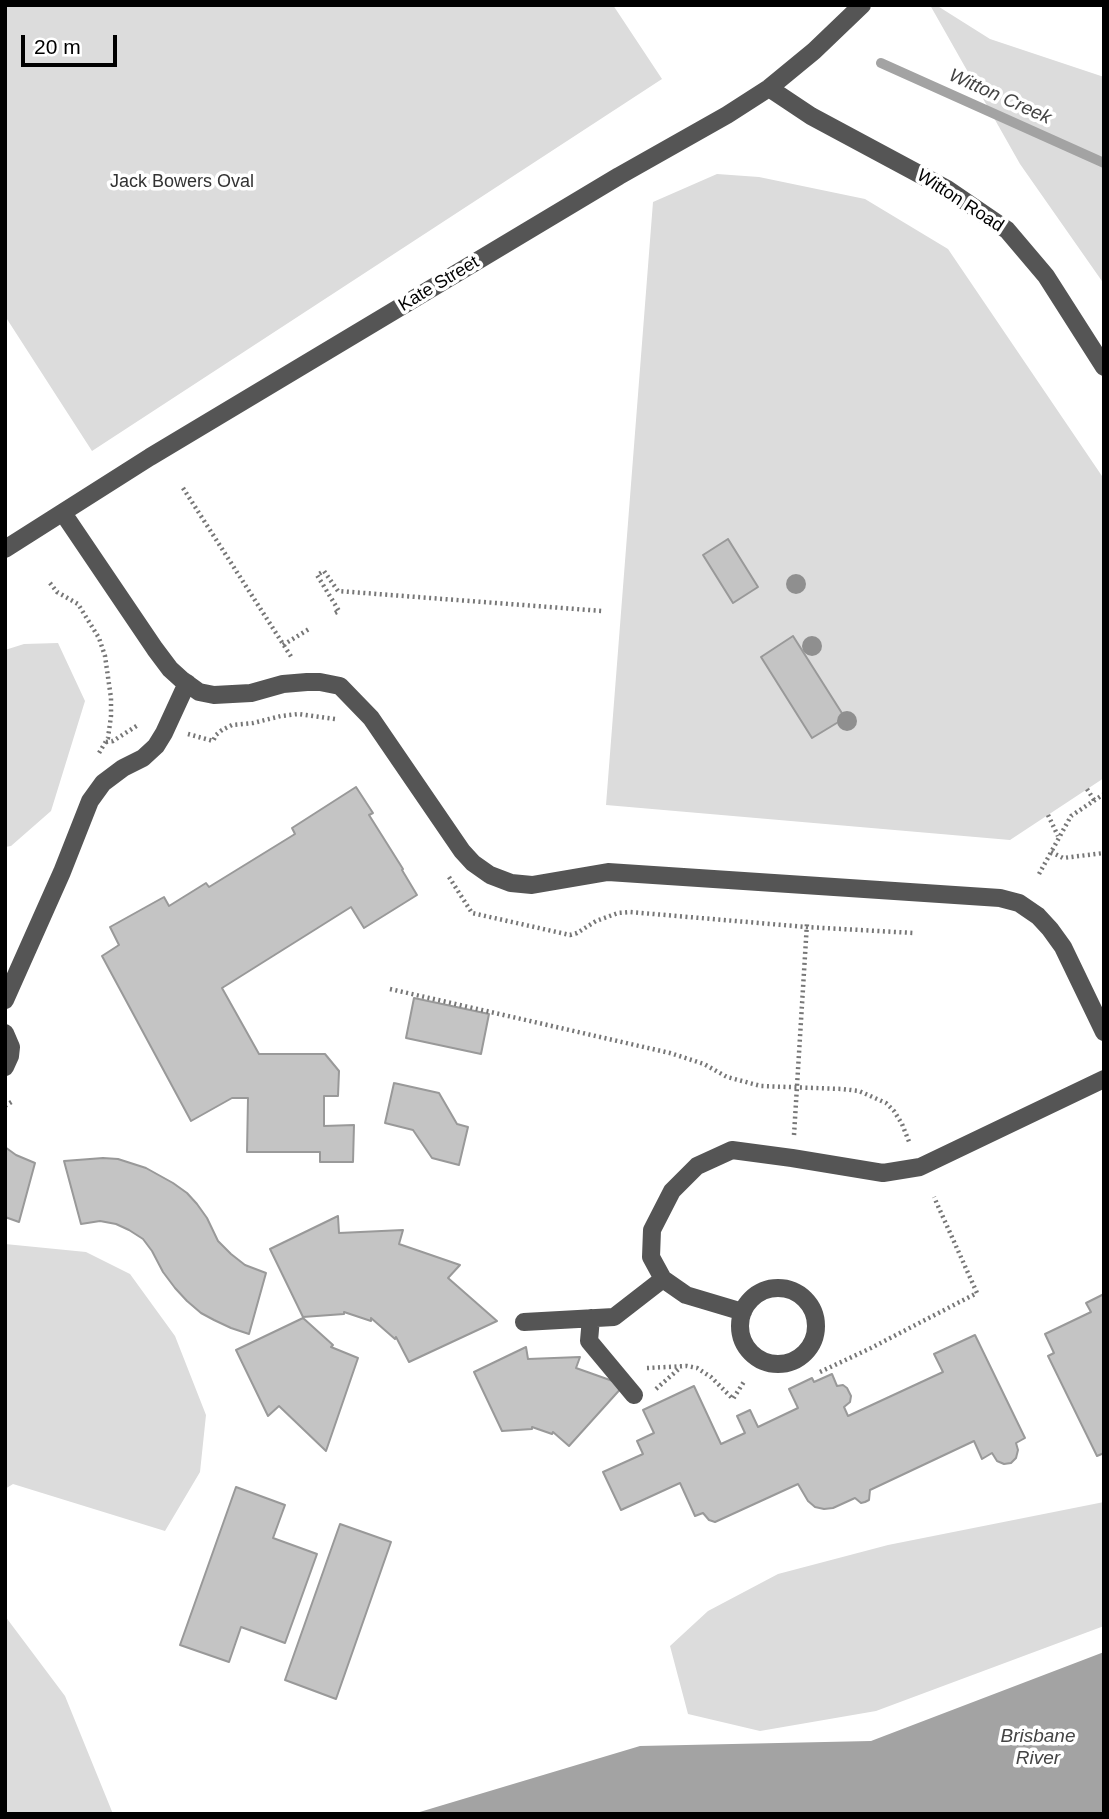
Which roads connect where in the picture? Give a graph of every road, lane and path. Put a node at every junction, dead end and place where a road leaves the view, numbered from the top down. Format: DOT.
graph roads {
  1 [pos="862,5"];
  2 [pos="769,88"];
  3 [pos="1104,367"];
  4 [pos="183,488"];
  5 [pos="63,513"];
  6 [pos="5,549"];
  7 [pos="50,583"];
  8 [pos="602,611"];
  9 [pos="335,613"];
  10 [pos="309,629"];
  11 [pos="284,645"];
  12 [pos="292,659"];
  13 [pos="187,683"];
  14 [pos="337,719"];
  15 [pos="141,722"];
  16 [pos="180,733"];
  17 [pos="105,743"];
  18 [pos="93,760"];
  19 [pos="1087,789"];
  20 [pos="1104,794"];
  21 [pos="1094,800"];
  22 [pos="1048,815"];
  23 [pos="1059,837"];
  24 [pos="1051,852"];
  25 [pos="1104,853"];
  26 [pos="1039,874"];
  27 [pos="448,876"];
  28 [pos="807,925"];
  29 [pos="914,933"];
  30 [pos="390,989"];
  31 [pos="5,1000"];
  32 [pos="1104,1032"];
  33 [pos="5,1033"];
  34 [pos="5,1067"];
  35 [pos="1104,1079"];
  36 [pos="797,1088"];
  37 [pos="13,1101"];
  38 [pos="5,1106"];
  39 [pos="794,1135"];
  40 [pos="913,1152"];
  41 [pos="934,1197"];
  42 [pos="663,1279"];
  43 [pos="743,1312"];
  44 [pos="591,1318"];
  45 [pos="524,1322"];
  46 [pos="647,1368"];
  47 [pos="820,1372"];
  48 [pos="745,1380"];
  49 [pos="634,1395"];
  1 -- 2 [label="street, Kate Street"];
  2 -- 3 [label="street, Witton Road"];
  2 -- 5 [label="street, Kate Street"];
  4 -- 11 [label="path"];
  5 -- 6 [label="street, Kate Street"];
  5 -- 13 [label="street"];
  7 -- 17 [label="path"];
  8 -- 9 [label="path"];
  10 -- 11 [label="path"];
  11 -- 12 [label="path"];
  13 -- 31 [label="street"];
  13 -- 32 [label="street"];
  14 -- 16 [label="path"];
  15 -- 17 [label="path"];
  17 -- 18 [label="path"];
  19 -- 21 [label="path"];
  20 -- 21 [label="path"];
  21 -- 23 [label="path"];
  22 -- 23 [label="path"];
  23 -- 24 [label="path"];
  24 -- 25 [label="path"];
  24 -- 26 [label="path"];
  27 -- 28 [label="path"];
  28 -- 29 [label="path"];
  28 -- 36 [label="path"];
  30 -- 36 [label="path"];
  33 -- 34 [label="street"];
  35 -- 42 [label="street"];
  36 -- 39 [label="path"];
  36 -- 40 [label="path"];
  37 -- 38 [label="path"];
  41 -- 47 [label="path"];
  42 -- 43 [label="street"];
  42 -- 44 [label="street"];
  43 -- 43 [label="street"];
  44 -- 45 [label="street"];
  44 -- 49 [label="street"];
  46 -- 48 [label="path"];
}
